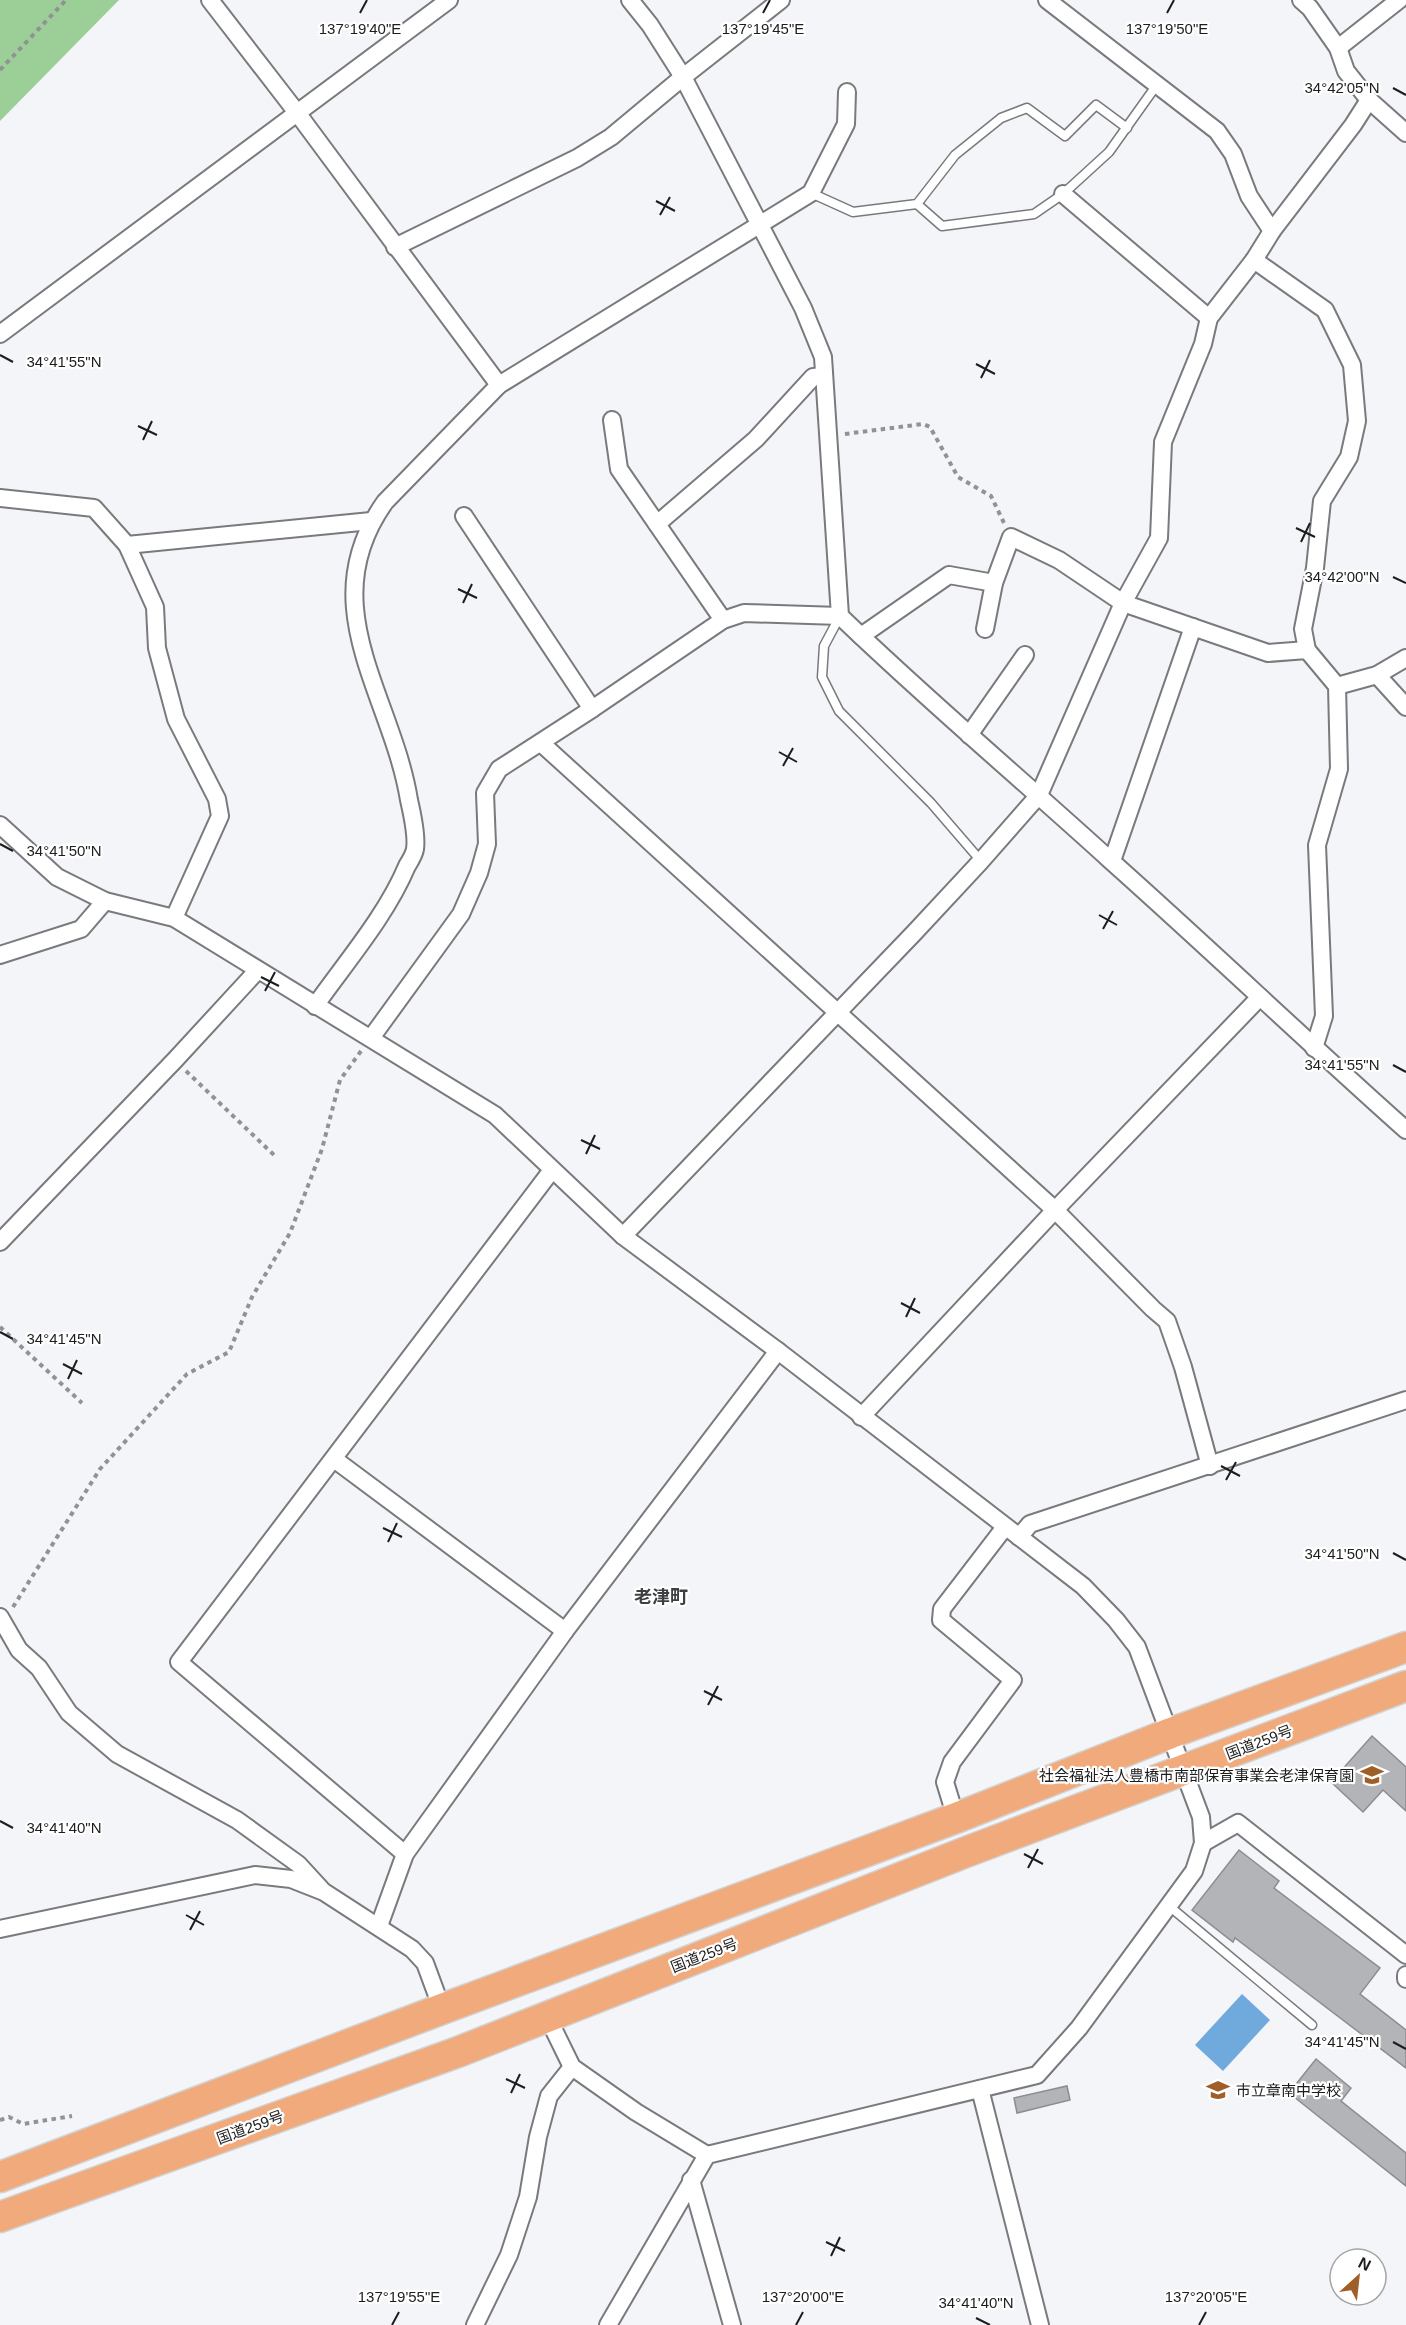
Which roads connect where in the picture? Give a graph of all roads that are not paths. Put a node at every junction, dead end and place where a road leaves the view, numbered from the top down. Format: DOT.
graph roads {
  1 [pos="210,0"];
  2 [pos="449,0"];
  3 [pos="630,0"];
  4 [pos="781,0"];
  5 [pos="1047,0"];
  6 [pos="1301,0"];
  7 [pos="1399,0"];
  8 [pos="1338,48"];
  9 [pos="683,76"];
  10 [pos="1156,86"];
  11 [pos="847,92"];
  12 [pos="1369,100"];
  13 [pos="298,114"];
  14 [pos="1127,128"];
  15 [pos="1406,133"];
  16 [pos="811,193"];
  17 [pos="1063,194"];
  18 [pos="917,204"];
  19 [pos="761,225"];
  20 [pos="1272,231"];
  21 [pos="396,247"];
  22 [pos="1254,260"];
  23 [pos="1209,318"];
  24 [pos="0,334"];
  25 [pos="825,376"];
  26 [pos="499,385"];
  27 [pos="612,420"];
  28 [pos="0,498"];
  29 [pos="464,516"];
  30 [pos="371,521"];
  31 [pos="657,524"];
  32 [pos="127,545"];
  33 [pos="994,583"];
  34 [pos="1123,603"];
  35 [pos="840,616"];
  36 [pos="723,620"];
  37 [pos="1193,627"];
  38 [pos="985,629"];
  39 [pos="861,636"];
  40 [pos="1307,650"];
  41 [pos="1025,655"];
  42 [pos="1406,658"];
  43 [pos="1377,675"];
  44 [pos="1337,686"];
  45 [pos="1406,707"];
  46 [pos="592,709"];
  47 [pos="969,735"];
  48 [pos="541,743"];
  49 [pos="1039,795"];
  50 [pos="0,825"];
  51 [pos="981,861"];
  52 [pos="1112,861"];
  53 [pos="105,901"];
  54 [pos="174,918"];
  55 [pos="0,955"];
  56 [pos="257,971"];
  57 [pos="1260,997"];
  58 [pos="315,1006"];
  59 [pos="836,1012"];
  60 [pos="370,1038"];
  61 [pos="1314,1048"];
  62 [pos="1406,1130"];
  63 [pos="552,1170"];
  64 [pos="1055,1210"];
  65 [pos="623,1236"];
  66 [pos="0,1242"];
  67 [pos="778,1351"];
  68 [pos="1406,1400"];
  69 [pos="861,1417"];
  70 [pos="334,1459"];
  71 [pos="1210,1466"];
  72 [pos="1012,1532"];
  73 [pos="2,1620"];
  74 [pos="565,1631"];
  75 [pos="1406,1647"];
  76 [pos="1406,1686"];
  77 [pos="1171,1733"];
  78 [pos="1185,1770"];
  79 [pos="956,1818"];
  80 [pos="1203,1843"];
  81 [pos="405,1854"];
  82 [pos="324,1892"];
  83 [pos="1169,1906"];
  84 [pos="380,1926"];
  85 [pos="0,1929"];
  86 [pos="1406,1955"];
  87 [pos="442,2009"];
  88 [pos="547,2016"];
  89 [pos="1312,2025"];
  90 [pos="572,2067"];
  91 [pos="980,2089"];
  92 [pos="707,2155"];
  93 [pos="0,2177"];
  94 [pos="691,2180"];
  95 [pos="0,2217"];
  96 [pos="475,2325"];
  97 [pos="608,2325"];
  98 [pos="732,2325"];
  99 [pos="1040,2325"];
  1 -- 13 [label="street"];
  2 -- 13 [label="street"];
  3 -- 9 [label="street"];
  4 -- 9 [label="street"];
  5 -- 10 [label="street"];
  6 -- 8 [label="street"];
  7 -- 8 [label="street"];
  8 -- 12 [label="street"];
  9 -- 19 [label="street"];
  9 -- 21 [label="street"];
  10 -- 14 [label="lane"];
  10 -- 20 [label="street"];
  11 -- 16 [label="street"];
  12 -- 15 [label="street"];
  12 -- 20 [label="street"];
  13 -- 21 [label="street"];
  13 -- 24 [label="street"];
  14 -- 17 [label="lane"];
  14 -- 18 [label="lane"];
  16 -- 18 [label="lane"];
  16 -- 19 [label="street"];
  17 -- 18 [label="lane"];
  17 -- 23 [label="street"];
  19 -- 25 [label="street"];
  19 -- 26 [label="street"];
  20 -- 22 [label="street"];
  21 -- 26 [label="street"];
  22 -- 23 [label="street"];
  22 -- 40 [label="street"];
  23 -- 34 [label="street"];
  25 -- 31 [label="street"];
  25 -- 35 [label="street"];
  26 -- 30 [label="street"];
  27 -- 31 [label="street"];
  28 -- 32 [label="street"];
  29 -- 46 [label="street"];
  30 -- 32 [label="street"];
  30 -- 58 [label="street"];
  31 -- 36 [label="street"];
  32 -- 54 [label="street"];
  33 -- 34 [label="street"];
  33 -- 38 [label="street"];
  33 -- 39 [label="street"];
  34 -- 37 [label="street"];
  34 -- 49 [label="street"];
  35 -- 36 [label="street"];
  35 -- 39 [label="street"];
  35 -- 51 [label="lane"];
  36 -- 46 [label="street"];
  37 -- 40 [label="street"];
  37 -- 52 [label="street"];
  39 -- 47 [label="street"];
  40 -- 44 [label="street"];
  41 -- 47 [label="street"];
  42 -- 43 [label="street"];
  43 -- 44 [label="street"];
  43 -- 45 [label="street"];
  44 -- 61 [label="street"];
  46 -- 48 [label="street"];
  47 -- 49 [label="street"];
  48 -- 59 [label="street"];
  48 -- 60 [label="street"];
  49 -- 51 [label="street"];
  49 -- 52 [label="street"];
  50 -- 53 [label="street"];
  51 -- 59 [label="street"];
  52 -- 57 [label="street"];
  53 -- 54 [label="street"];
  53 -- 55 [label="street"];
  54 -- 56 [label="street"];
  56 -- 58 [label="street"];
  56 -- 66 [label="street"];
  57 -- 61 [label="street"];
  57 -- 64 [label="street"];
  58 -- 60 [label="street"];
  59 -- 64 [label="street"];
  59 -- 65 [label="street"];
  60 -- 63 [label="street"];
  61 -- 62 [label="street"];
  63 -- 65 [label="street"];
  63 -- 70 [label="street"];
  64 -- 69 [label="street"];
  64 -- 71 [label="street"];
  65 -- 67 [label="street"];
  67 -- 69 [label="street"];
  67 -- 74 [label="street"];
  68 -- 71 [label="street"];
  69 -- 72 [label="street"];
  70 -- 74 [label="street"];
  70 -- 81 [label="street"];
  71 -- 72 [label="street"];
  72 -- 77 [label="street"];
  72 -- 79 [label="street"];
  73 -- 82 [label="street"];
  74 -- 81 [label="street"];
  75 -- 77 [label="highway"];
  76 -- 78 [label="highway, 国道259号"];
  77 -- 78 [label="street"];
  77 -- 79 [label="highway"];
  78 -- 80 [label="street"];
  78 -- 88 [label="highway, 国道259号"];
  79 -- 87 [label="highway"];
  80 -- 83 [label="street"];
  80 -- 86 [label="street"];
  81 -- 84 [label="street"];
  82 -- 84 [label="street"];
  82 -- 85 [label="street"];
  83 -- 89 [label="lane"];
  83 -- 91 [label="street"];
  84 -- 87 [label="street"];
  87 -- 93 [label="highway"];
  88 -- 90 [label="street"];
  88 -- 95 [label="highway, 国道259号"];
  90 -- 92 [label="street"];
  90 -- 96 [label="street"];
  91 -- 92 [label="street"];
  91 -- 99 [label="street"];
  92 -- 94 [label="street"];
  94 -- 97 [label="street"];
  94 -- 98 [label="street"];
}
